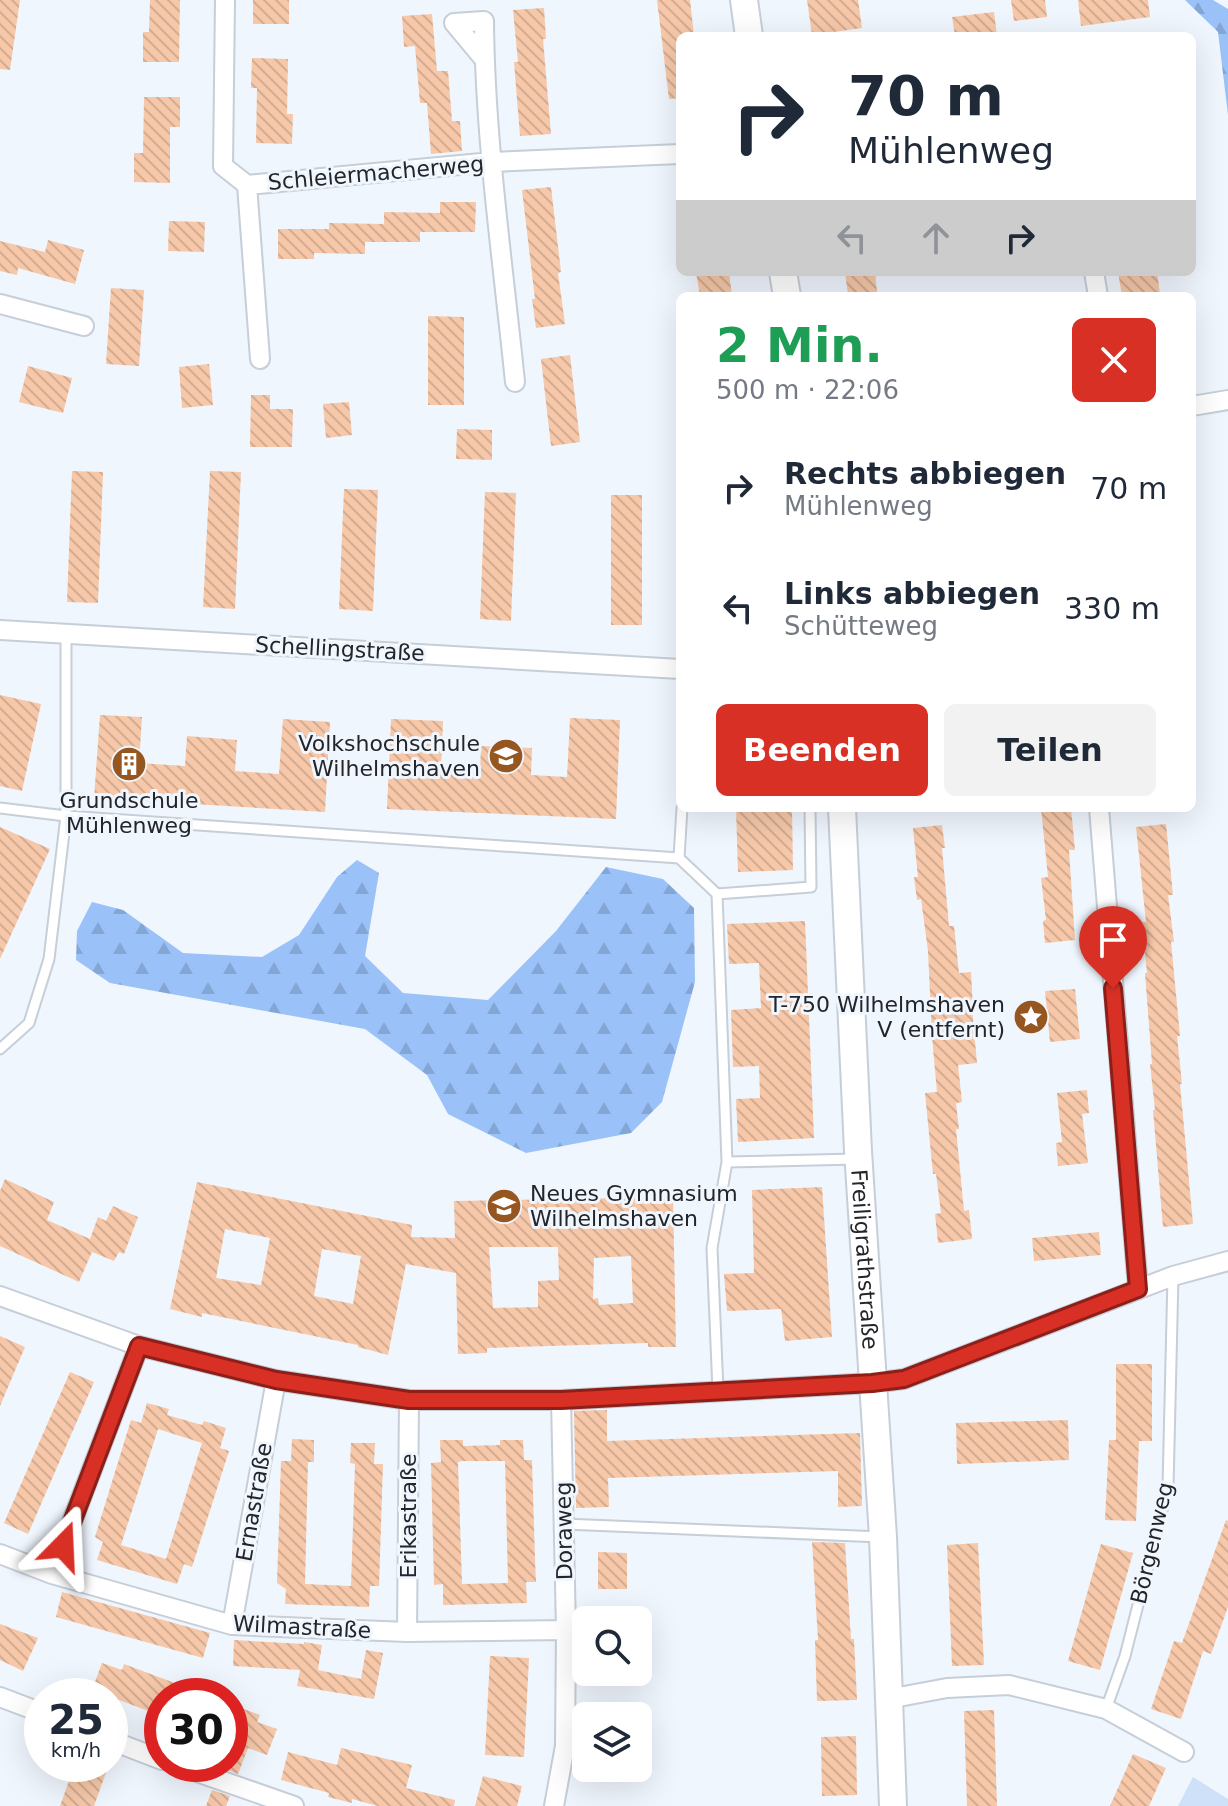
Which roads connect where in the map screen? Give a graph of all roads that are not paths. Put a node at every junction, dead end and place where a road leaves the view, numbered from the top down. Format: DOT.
graph roads {
  1 [pos="225,0"];
  2 [pos="744,0"];
  3 [pos="748,32"];
  4 [pos="484,59"];
  5 [pos="676,154"];
  6 [pos="492,162"];
  7 [pos="247,185"];
  8 [pos="0,304"];
  9 [pos="84,326"];
  10 [pos="260,359"];
  11 [pos="515,382"];
  12 [pos="1228,400"];
  13 [pos="1196,405"];
  14 [pos="0,630"];
  15 [pos="66,634"];
  16 [pos="676,669"];
  17 [pos="0,808"];
  18 [pos="682,812"];
  19 [pos="810,812"];
  20 [pos="842,812"];
  21 [pos="1099,812"];
  22 [pos="66,816"];
  23 [pos="679,858"];
  24 [pos="717,894"];
  25 [pos="0,1049"];
  26 [pos="859,1159"];
  27 [pos="727,1162"];
  28 [pos="1228,1261"];
  29 [pos="1173,1276"];
  30 [pos="1138,1289"];
  31 [pos="0,1296"];
  32 [pos="139,1346"];
  33 [pos="276,1380"];
  34 [pos="872,1383"];
  35 [pos="718,1391"];
  36 [pos="409,1400"];
  37 [pos="561,1400"];
  38 [pos="564,1524"];
  39 [pos="883,1537"];
  40 [pos="0,1554"];
  41 [pos="52,1574"];
  42 [pos="232,1625"];
  43 [pos="566,1630"];
  44 [pos="407,1632"];
  45 [pos="0,1697"];
  46 [pos="888,1699"];
  47 [pos="24,1706"];
  48 [pos="1106,1709"];
  49 [pos="1184,1752"];
  50 [pos="225,1782"];
  51 [pos="294,1806"];
  52 [pos="554,1806"];
  53 [pos="893,1806"];
  1 -- 7 [label="street"];
  2 -- 3 [label="street"];
  4 -- 6 [label="street"];
  5 -- 6 [label="street, Schleiermacherweg"];
  6 -- 7 [label="street, Schleiermacherweg"];
  6 -- 11 [label="street"];
  7 -- 10 [label="street, Schleiermacherweg"];
  8 -- 9 [label="street"];
  12 -- 13 [label="street"];
  14 -- 15 [label="street, Schellingstraße"];
  15 -- 16 [label="street, Schellingstraße"];
  15 -- 22 [label="lane"];
  17 -- 22 [label="lane"];
  18 -- 23 [label="lane"];
  19 -- 24 [label="lane"];
  20 -- 26 [label="street, Freiligrathstraße"];
  21 -- 30 [label="street"];
  22 -- 23 [label="lane"];
  22 -- 25 [label="lane"];
  23 -- 24 [label="lane"];
  24 -- 27 [label="lane"];
  26 -- 27 [label="lane"];
  26 -- 34 [label="street, Freiligrathstraße"];
  27 -- 35 [label="lane"];
  28 -- 29 [label="street"];
  29 -- 30 [label="street"];
  29 -- 48 [label="lane, Börgenweg"];
  30 -- 34 [label="street"];
  31 -- 32 [label="street"];
  32 -- 33 [label="street"];
  32 -- 41 [label="street"];
  33 -- 36 [label="street"];
  33 -- 42 [label="street, Ernastraße"];
  34 -- 35 [label="street"];
  34 -- 39 [label="street, Freiligrathstraße"];
  35 -- 37 [label="street"];
  36 -- 37 [label="street"];
  36 -- 44 [label="street, Erikastraße"];
  37 -- 38 [label="street, Doraweg"];
  38 -- 39 [label="lane"];
  38 -- 43 [label="street, Doraweg"];
  39 -- 46 [label="street, Freiligrathstraße"];
  40 -- 41 [label="street, Wilmastraße"];
  41 -- 42 [label="street, Wilmastraße"];
  42 -- 44 [label="street, Wilmastraße"];
  43 -- 44 [label="street, Wilmastraße"];
  43 -- 52 [label="street, Doraweg"];
  45 -- 47 [label="street"];
  46 -- 48 [label="street"];
  46 -- 53 [label="street, Freiligrathstraße"];
  48 -- 49 [label="street"];
  50 -- 51 [label="street"];
}
